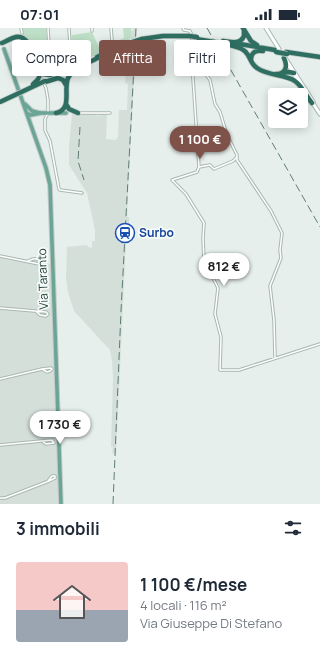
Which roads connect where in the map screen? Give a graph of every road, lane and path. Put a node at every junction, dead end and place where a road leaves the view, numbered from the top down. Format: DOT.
graph roads {
  1 [pos="21,28"];
  2 [pos="48,28"];
  3 [pos="69,28"];
  4 [pos="111,28"];
  5 [pos="183,28"];
  6 [pos="266,28"];
  7 [pos="22,33"];
  8 [pos="192,37"];
  9 [pos="26,40"];
  10 [pos="49,40"];
  11 [pos="70,40"];
  12 [pos="112,40"];
  13 [pos="142,40"];
  14 [pos="190,40"];
  15 [pos="208,40"];
  16 [pos="230,42"];
  17 [pos="230,43"];
  18 [pos="230,45"];
  19 [pos="2,46"];
  20 [pos="275,50"];
  21 [pos="285,55"];
  22 [pos="99,57"];
  23 [pos="320,58"];
  24 [pos="253,64"];
  25 [pos="294,73"];
  26 [pos="273,74"];
  27 [pos="281,74"];
  28 [pos="40,76"];
  29 [pos="40,76"];
  30 [pos="54,76"];
  31 [pos="193,76"];
  32 [pos="207,76"];
  33 [pos="286,77"];
  34 [pos="44,81"];
  35 [pos="66,89"];
  36 [pos="21,90"];
  37 [pos="0,100"];
  38 [pos="23,102"];
  39 [pos="313,102"];
  40 [pos="66,106"];
  41 [pos="32,111"];
  42 [pos="39,113"];
  43 [pos="48,113"];
  44 [pos="56,113"];
  45 [pos="66,113"];
  46 [pos="78,113"];
  47 [pos="110,113"];
  48 [pos="28,114"];
  49 [pos="320,114"];
  50 [pos="33,129"];
  51 [pos="237,157"];
  52 [pos="199,167"];
  53 [pos="82,193"];
  54 [pos="0,256"];
  55 [pos="28,261"];
  56 [pos="0,308"];
  57 [pos="36,311"];
  58 [pos="320,344"];
  59 [pos="275,358"];
  60 [pos="42,368"];
  61 [pos="0,379"];
  62 [pos="42,441"];
  63 [pos="0,445"];
  64 [pos="48,481"];
  65 [pos="0,498"];
  66 [pos="61,504"];
  1 -- 7 [label="street"];
  2 -- 10 [label="street"];
  3 -- 11 [label="street"];
  4 -- 12 [label="street"];
  5 -- 8 [label="street"];
  6 -- 20 [label="street"];
  8 -- 13 [label="highway, bridge"];
  8 -- 14 [label="street"];
  8 -- 15 [label="highway, bridge"];
  9 -- 19 [label="highway"];
  16 -- 20 [label="highway"];
  17 -- 20 [label="highway"];
  18 -- 24 [label="highway"];
  19 -- 38 [label="main road, Via Taranto"];
  20 -- 21 [label="highway, bridge"];
  20 -- 24 [label="highway"];
  21 -- 23 [label="highway"];
  21 -- 25 [label="street"];
  21 -- 27 [label="highway"];
  21 -- 39 [label="street"];
  22 -- 34 [label="highway"];
  22 -- 35 [label="highway"];
  24 -- 26 [label="highway"];
  25 -- 27 [label="highway"];
  25 -- 33 [label="highway"];
  25 -- 39 [label="street"];
  26 -- 27 [label="highway"];
  26 -- 33 [label="highway"];
  28 -- 43 [label="street"];
  29 -- 36 [label="highway, bridge"];
  30 -- 34 [label="highway"];
  31 -- 52 [label="street"];
  32 -- 51 [label="street"];
  33 -- 39 [label="highway"];
  34 -- 35 [label="highway"];
  34 -- 36 [label="highway, bridge"];
  34 -- 37 [label="highway, bridge"];
  35 -- 40 [label="highway"];
  36 -- 37 [label="highway, bridge"];
  38 -- 41 [label="main road"];
  38 -- 48 [label="main road, Via Taranto"];
  39 -- 49 [label="street"];
  40 -- 44 [label="highway"];
  40 -- 45 [label="highway"];
  40 -- 46 [label="highway"];
  41 -- 42 [label="main road"];
  41 -- 48 [label="main road"];
  42 -- 43 [label="main road"];
  42 -- 48 [label="main road"];
  42 -- 50 [label="main road"];
  43 -- 44 [label="main road"];
  43 -- 53 [label="street"];
  44 -- 45 [label="main road"];
  45 -- 46 [label="street"];
  46 -- 47 [label="street"];
  48 -- 50 [label="main road, Via Taranto"];
  50 -- 66 [label="main road, Via Taranto"];
  51 -- 52 [label="street"];
  51 -- 59 [label="street"];
  52 -- 59 [label="street"];
  54 -- 55 [label="street"];
  55 -- 55 [label="street"];
  56 -- 57 [label="street"];
  57 -- 57 [label="street"];
  58 -- 59 [label="street"];
  60 -- 61 [label="street"];
  62 -- 62 [label="street"];
  62 -- 63 [label="street"];
  64 -- 65 [label="street"];
}
